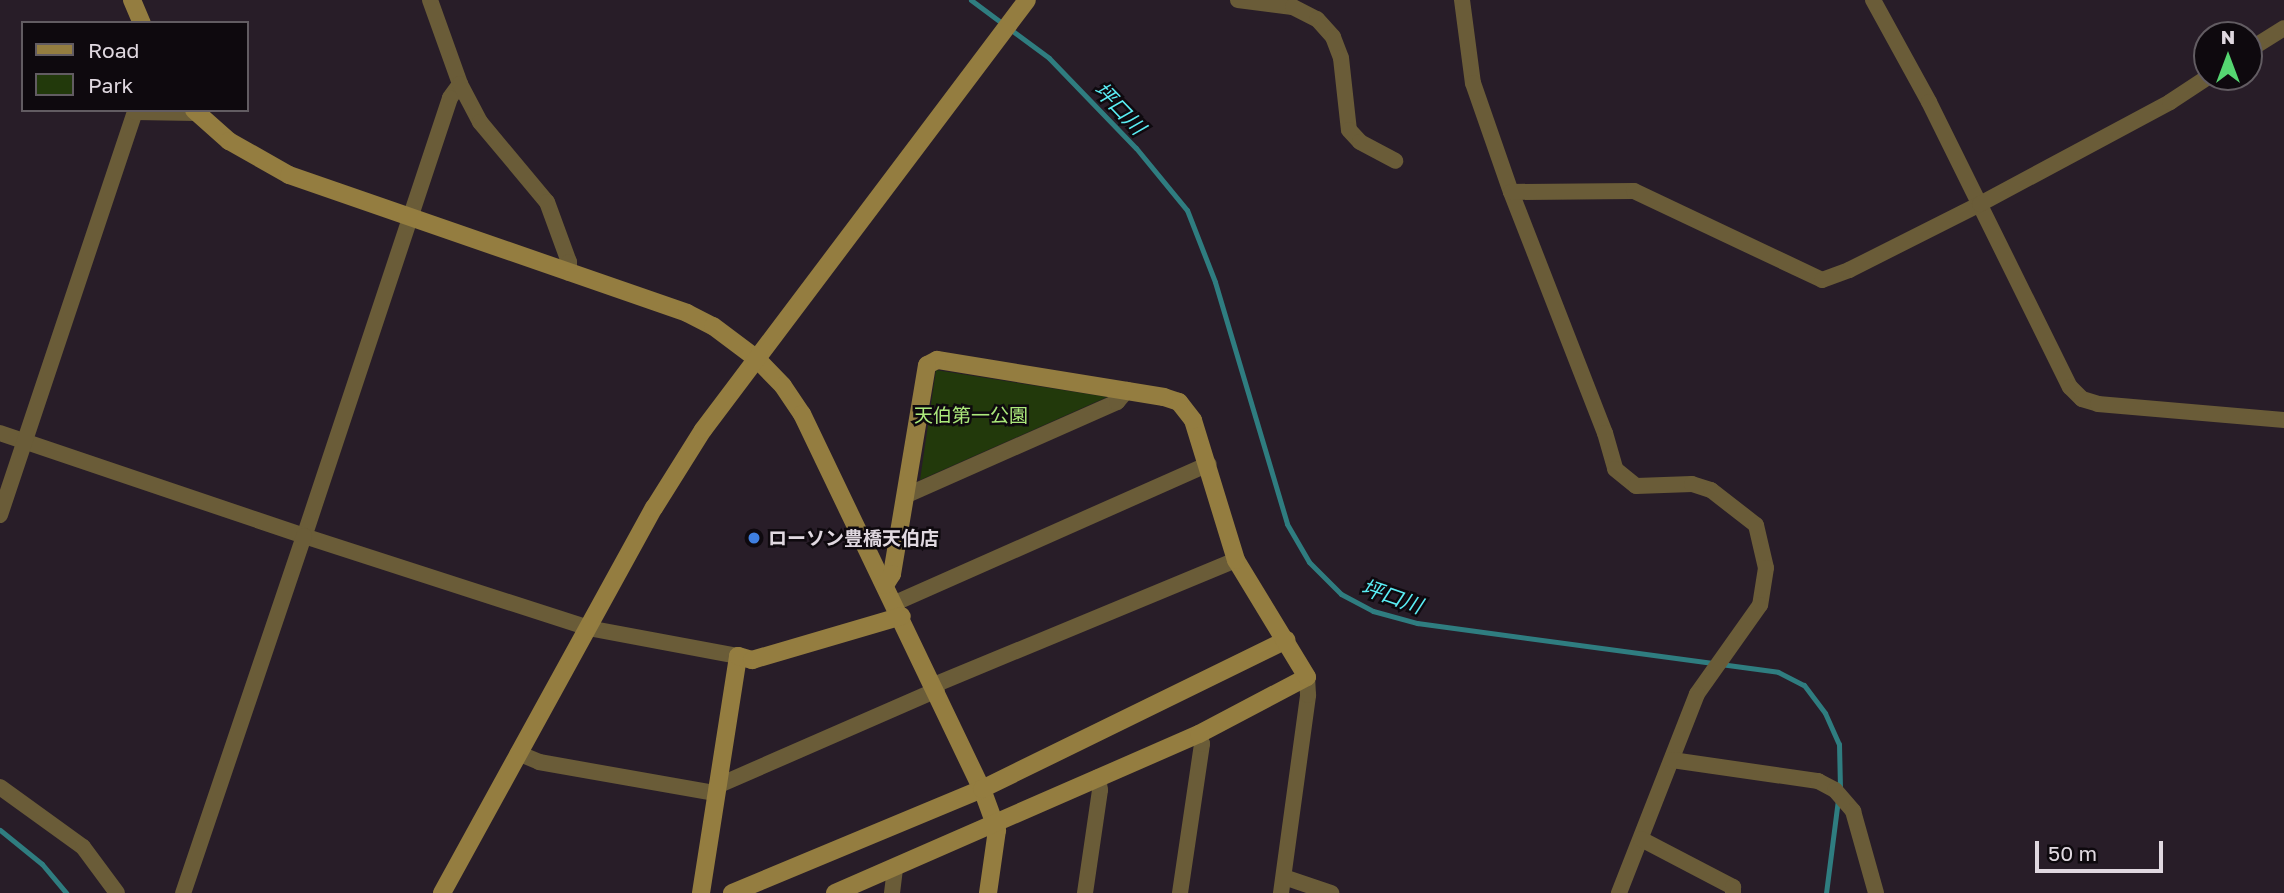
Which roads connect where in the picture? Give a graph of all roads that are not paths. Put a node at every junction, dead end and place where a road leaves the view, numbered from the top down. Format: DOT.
graph roads {
  1 [pos="132,0"];
  2 [pos="430,0"];
  3 [pos="1027,0"];
  4 [pos="1238,0"];
  5 [pos="1462,0"];
  6 [pos="1873,0"];
  7 [pos="141,21"];
  8 [pos="2284,28"];
  9 [pos="2263,41"];
  10 [pos="460,84"];
  11 [pos="2193,87"];
  12 [pos="195,112"];
  13 [pos="1395,161"];
  14 [pos="1511,192"];
  15 [pos="1980,204"];
  16 [pos="411,217"];
  17 [pos="569,273"];
  18 [pos="757,359"];
  19 [pos="1128,390"];
  20 [pos="2284,420"];
  21 [pos="0,433"];
  22 [pos="25,441"];
  23 [pos="1209,464"];
  24 [pos="906,495"];
  25 [pos="0,515"];
  26 [pos="304,536"];
  27 [pos="1236,560"];
  28 [pos="885,585"];
  29 [pos="899,609"];
  30 [pos="587,628"];
  31 [pos="1286,640"];
  32 [pos="738,656"];
  33 [pos="1307,677"];
  34 [pos="936,687"];
  35 [pos="1199,734"];
  36 [pos="518,754"];
  37 [pos="1672,760"];
  38 [pos="1098,777"];
  39 [pos="0,788"];
  40 [pos="982,789"];
  41 [pos="716,790"];
  42 [pos="994,821"];
  43 [pos="1641,839"];
  44 [pos="895,867"];
  45 [pos="1283,885"];
  46 [pos="117,893"];
  47 [pos="183,893"];
  48 [pos="442,893"];
  49 [pos="701,893"];
  50 [pos="732,893"];
  51 [pos="835,893"];
  52 [pos="892,893"];
  53 [pos="988,893"];
  54 [pos="1085,893"];
  55 [pos="1180,893"];
  56 [pos="1331,893"];
  57 [pos="1619,893"];
  58 [pos="1733,893"];
  59 [pos="1876,893"];
  1 -- 7 [label="street"];
  2 -- 10 [label="street"];
  3 -- 18 [label="street"];
  4 -- 13 [label="street"];
  5 -- 14 [label="street"];
  6 -- 15 [label="street"];
  8 -- 9 [label="street"];
  10 -- 16 [label="street"];
  10 -- 17 [label="street"];
  11 -- 15 [label="street"];
  12 -- 16 [label="street"];
  12 -- 22 [label="street"];
  14 -- 15 [label="street"];
  14 -- 37 [label="street"];
  15 -- 20 [label="street"];
  16 -- 17 [label="street"];
  16 -- 26 [label="street"];
  17 -- 18 [label="street"];
  18 -- 28 [label="street"];
  18 -- 30 [label="street"];
  19 -- 23 [label="street"];
  19 -- 24 [label="street"];
  19 -- 24 [label="street"];
  21 -- 22 [label="street"];
  22 -- 25 [label="street"];
  22 -- 26 [label="street"];
  23 -- 27 [label="street"];
  23 -- 29 [label="street"];
  24 -- 28 [label="street"];
  26 -- 30 [label="street"];
  26 -- 47 [label="street"];
  27 -- 31 [label="street"];
  27 -- 34 [label="street"];
  28 -- 29 [label="street"];
  29 -- 32 [label="street"];
  29 -- 34 [label="street"];
  30 -- 32 [label="street"];
  30 -- 36 [label="street"];
  31 -- 33 [label="street"];
  31 -- 40 [label="street"];
  32 -- 41 [label="street"];
  33 -- 35 [label="street"];
  33 -- 45 [label="street"];
  34 -- 40 [label="street"];
  34 -- 41 [label="street"];
  35 -- 38 [label="street"];
  35 -- 55 [label="street"];
  36 -- 41 [label="street"];
  36 -- 48 [label="street"];
  37 -- 43 [label="street"];
  37 -- 59 [label="street"];
  38 -- 42 [label="street"];
  38 -- 54 [label="street"];
  39 -- 46 [label="street"];
  40 -- 42 [label="street"];
  40 -- 50 [label="street"];
  41 -- 49 [label="street"];
  42 -- 44 [label="street"];
  42 -- 53 [label="street"];
  43 -- 57 [label="street"];
  43 -- 58 [label="street"];
  44 -- 51 [label="street"];
  44 -- 52 [label="street"];
  45 -- 56 [label="street"];
}
